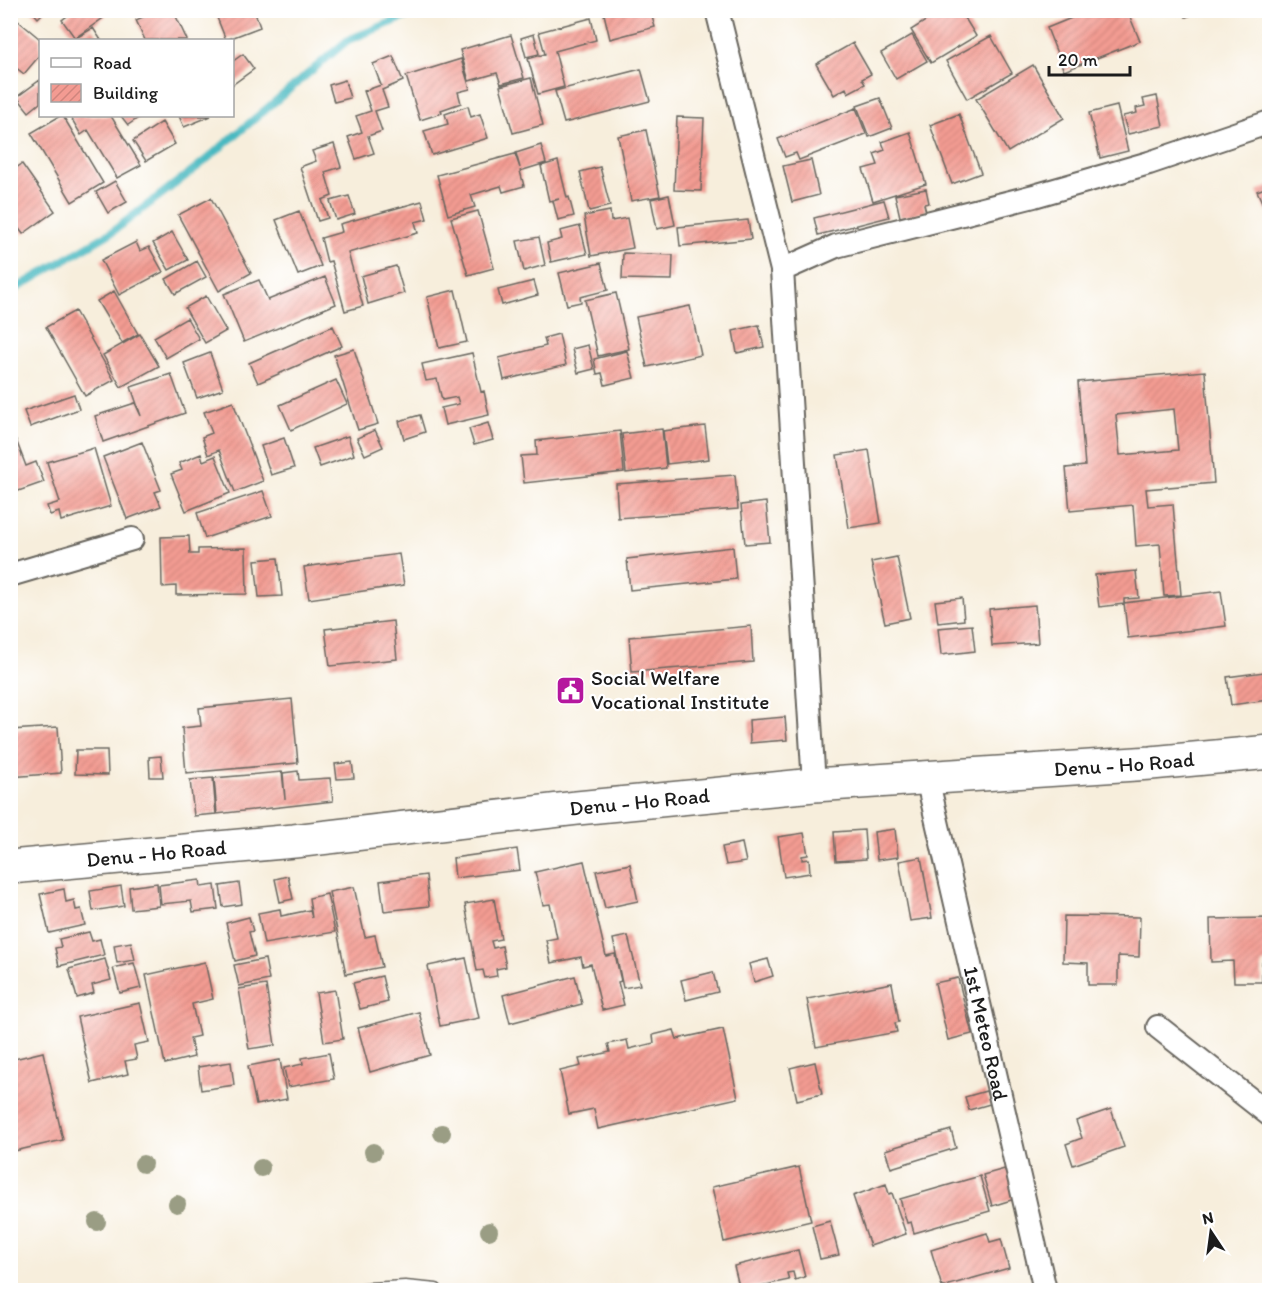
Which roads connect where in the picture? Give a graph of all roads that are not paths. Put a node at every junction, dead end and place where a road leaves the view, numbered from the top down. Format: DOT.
graph roads {
  1 [pos="717,10"];
  2 [pos="1269,122"];
  3 [pos="782,270"];
  4 [pos="132,539"];
  5 [pos="10,575"];
  6 [pos="1269,752"];
  7 [pos="927,778"];
  8 [pos="814,785"];
  9 [pos="10,867"];
  10 [pos="1158,1027"];
  11 [pos="1269,1115"];
  12 [pos="352,1290"];
  13 [pos="436,1290"];
  14 [pos="1045,1290"];
  1 -- 3 [label="street"];
  2 -- 3 [label="street"];
  3 -- 8 [label="street"];
  4 -- 5 [label="street"];
  6 -- 7 [label="main road, Denu - Ho Road"];
  7 -- 8 [label="main road, Denu - Ho Road"];
  7 -- 14 [label="street, 1st Meteo Road"];
  8 -- 9 [label="main road, Denu - Ho Road"];
  10 -- 11 [label="street"];
  12 -- 13 [label="lane"];
}
